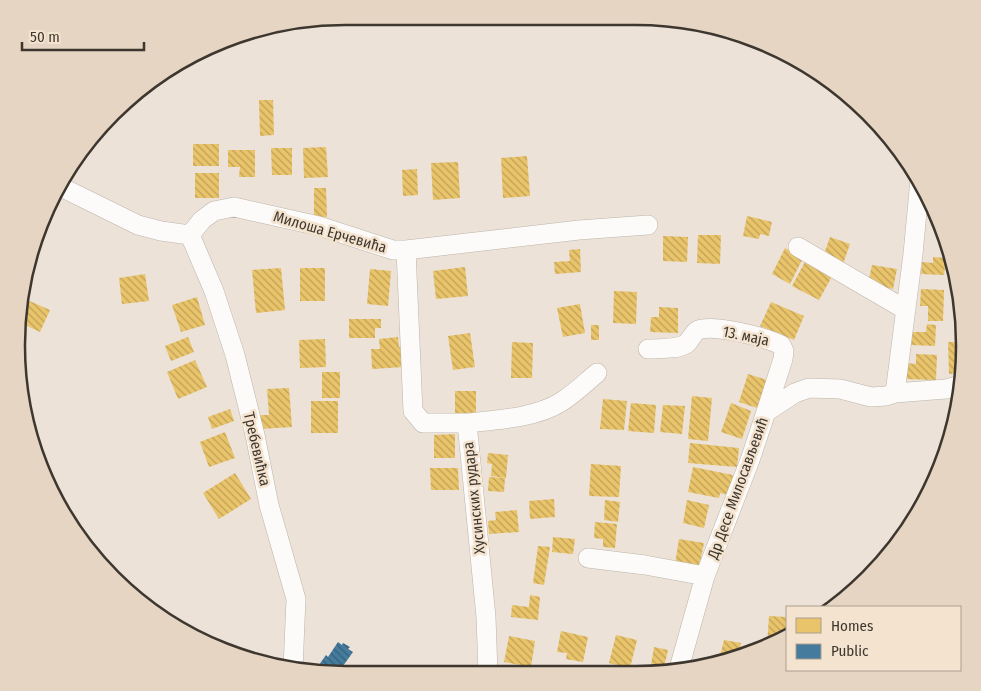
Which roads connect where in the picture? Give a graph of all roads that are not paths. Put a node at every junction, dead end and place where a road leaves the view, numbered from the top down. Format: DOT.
graph roads {
  1 [pos="66,189"];
  2 [pos="919,196"];
  3 [pos="648,225"];
  4 [pos="190,235"];
  5 [pos="798,247"];
  6 [pos="406,250"];
  7 [pos="906,310"];
  8 [pos="648,349"];
  9 [pos="597,373"];
  10 [pos="953,388"];
  11 [pos="895,393"];
  12 [pos="766,412"];
  13 [pos="466,423"];
  14 [pos="588,558"];
  15 [pos="705,576"];
  16 [pos="293,661"];
  17 [pos="681,662"];
  18 [pos="488,666"];
  1 -- 4 [label="street"];
  2 -- 7 [label="street"];
  3 -- 6 [label="street, Милоша Ерчевића"];
  4 -- 6 [label="street, Милоша Ерчевића"];
  4 -- 16 [label="street, Требевићка"];
  5 -- 7 [label="street"];
  6 -- 13 [label="street, Хусинских рудара"];
  7 -- 11 [label="street"];
  8 -- 12 [label="street, 13. маја"];
  9 -- 13 [label="street"];
  10 -- 11 [label="street, Др Десе Милосављевић"];
  11 -- 12 [label="street, Др Десе Милосављевић"];
  12 -- 15 [label="street, Др Десе Милосављевић"];
  13 -- 18 [label="street, Хусинских рудара"];
  14 -- 15 [label="street"];
  15 -- 17 [label="street, Др Десе Милосављевић"];
}
